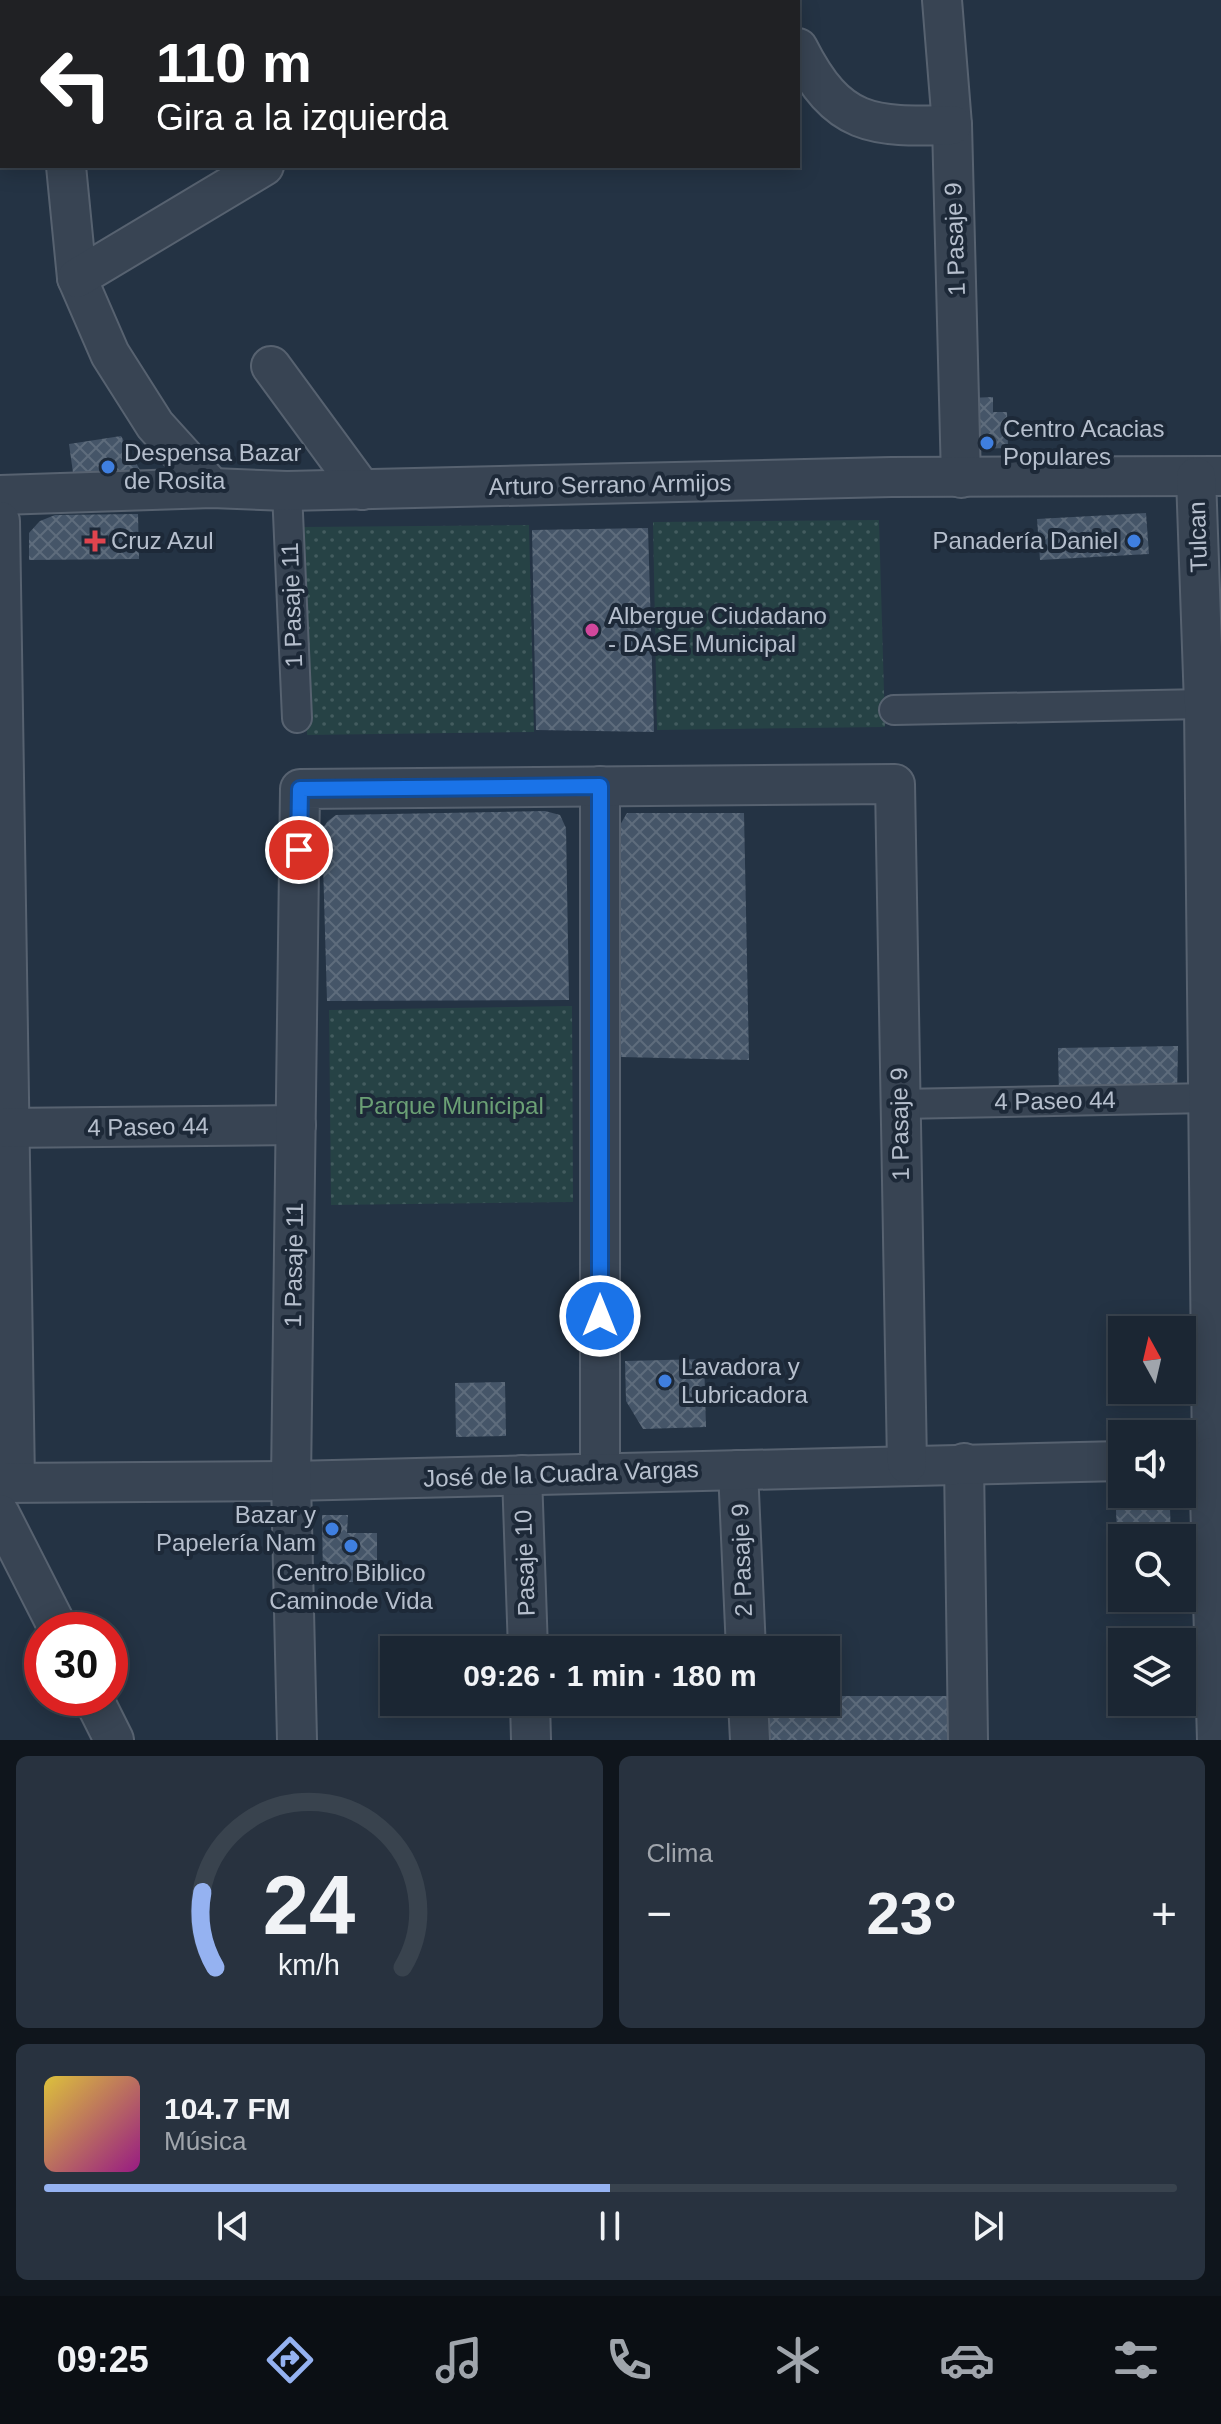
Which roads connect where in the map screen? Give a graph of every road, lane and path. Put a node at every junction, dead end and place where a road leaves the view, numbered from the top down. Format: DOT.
graph roads {
  1 [pos="942,0"];
  2 [pos="800,52"];
  3 [pos="952,125"];
  4 [pos="66,168"];
  5 [pos="261,168"];
  6 [pos="77,278"];
  7 [pos="271,366"];
  8 [pos="1208,477"];
  9 [pos="961,478"];
  10 [pos="212,488"];
  11 [pos="362,490"];
  12 [pos="287,491"];
  13 [pos="0,495"];
  14 [pos="0,521"];
  15 [pos="1204,704"];
  16 [pos="894,710"];
  17 [pos="297,718"];
  18 [pos="3,725"];
  19 [pos="1213,749"];
  20 [pos="600,786"];
  21 [pos="1210,1098"];
  22 [pos="899,1104"];
  23 [pos="296,1125"];
  24 [pos="5,1128"];
  25 [pos="1205,1460"];
  26 [pos="1108,1461"];
  27 [pos="964,1463"];
  28 [pos="907,1464"];
  29 [pos="738,1470"];
  30 [pos="600,1472"];
  31 [pos="522,1475"];
  32 [pos="291,1481"];
  33 [pos="5,1493"];
  34 [pos="52,1612"];
  35 [pos="528,1636"];
  36 [pos="745,1636"];
  37 [pos="102,1716"];
  38 [pos="530,1716"];
  39 [pos="749,1716"];
  40 [pos="114,1740"];
  41 [pos="297,1740"];
  42 [pos="531,1740"];
  43 [pos="750,1740"];
  44 [pos="968,1740"];
  45 [pos="1220,1740"];
  1 -- 3 [label="street, 1 Pasaje 9"];
  2 -- 3 [label="street"];
  3 -- 9 [label="street, 1 Pasaje 9"];
  4 -- 6 [label="street"];
  5 -- 6 [label="street"];
  6 -- 10 [label="street"];
  7 -- 11 [label="street"];
  8 -- 9 [label="street, Arturo Serrano Armijos"];
  8 -- 15 [label="street, Tulcan"];
  9 -- 11 [label="street, Arturo Serrano Armijos"];
  10 -- 12 [label="street, Arturo Serrano Armijos"];
  10 -- 13 [label="street, Arturo Serrano Armijos"];
  11 -- 12 [label="street, Arturo Serrano Armijos"];
  12 -- 17 [label="street, 1 Pasaje 11"];
  14 -- 18 [label="street"];
  15 -- 16 [label="street"];
  15 -- 19 [label="street, Tulcan"];
  18 -- 24 [label="street"];
  19 -- 21 [label="street, Tulcan"];
  20 -- 22 [label="street, 1 Pasaje 9"];
  20 -- 23 [label="street, 1 Pasaje 11"];
  20 -- 30 [label="street"];
  21 -- 22 [label="street, 4 Paseo 44"];
  21 -- 25 [label="street, Tulcan"];
  22 -- 28 [label="street, 1 Pasaje 9"];
  23 -- 24 [label="street, 4 Paseo 44"];
  23 -- 32 [label="street, 1 Pasaje 11"];
  24 -- 33 [label="street"];
  25 -- 45 [label="street"];
  26 -- 27 [label="street, José de la Cuadra Vargas"];
  27 -- 28 [label="street, José de la Cuadra Vargas"];
  27 -- 44 [label="street"];
  28 -- 29 [label="street, José de la Cuadra Vargas"];
  29 -- 30 [label="street, José de la Cuadra Vargas"];
  29 -- 36 [label="street, 2 Pasaje 9"];
  30 -- 31 [label="street, José de la Cuadra Vargas"];
  31 -- 32 [label="street, José de la Cuadra Vargas"];
  31 -- 35 [label="street, Pasaje 10"];
  32 -- 33 [label="street, José de la Cuadra Vargas"];
  32 -- 41 [label="street, 1 Pasaje 11"];
  33 -- 34 [label="street"];
  37 -- 40 [label="street"];
  38 -- 42 [label="street"];
  39 -- 43 [label="street"];
}
